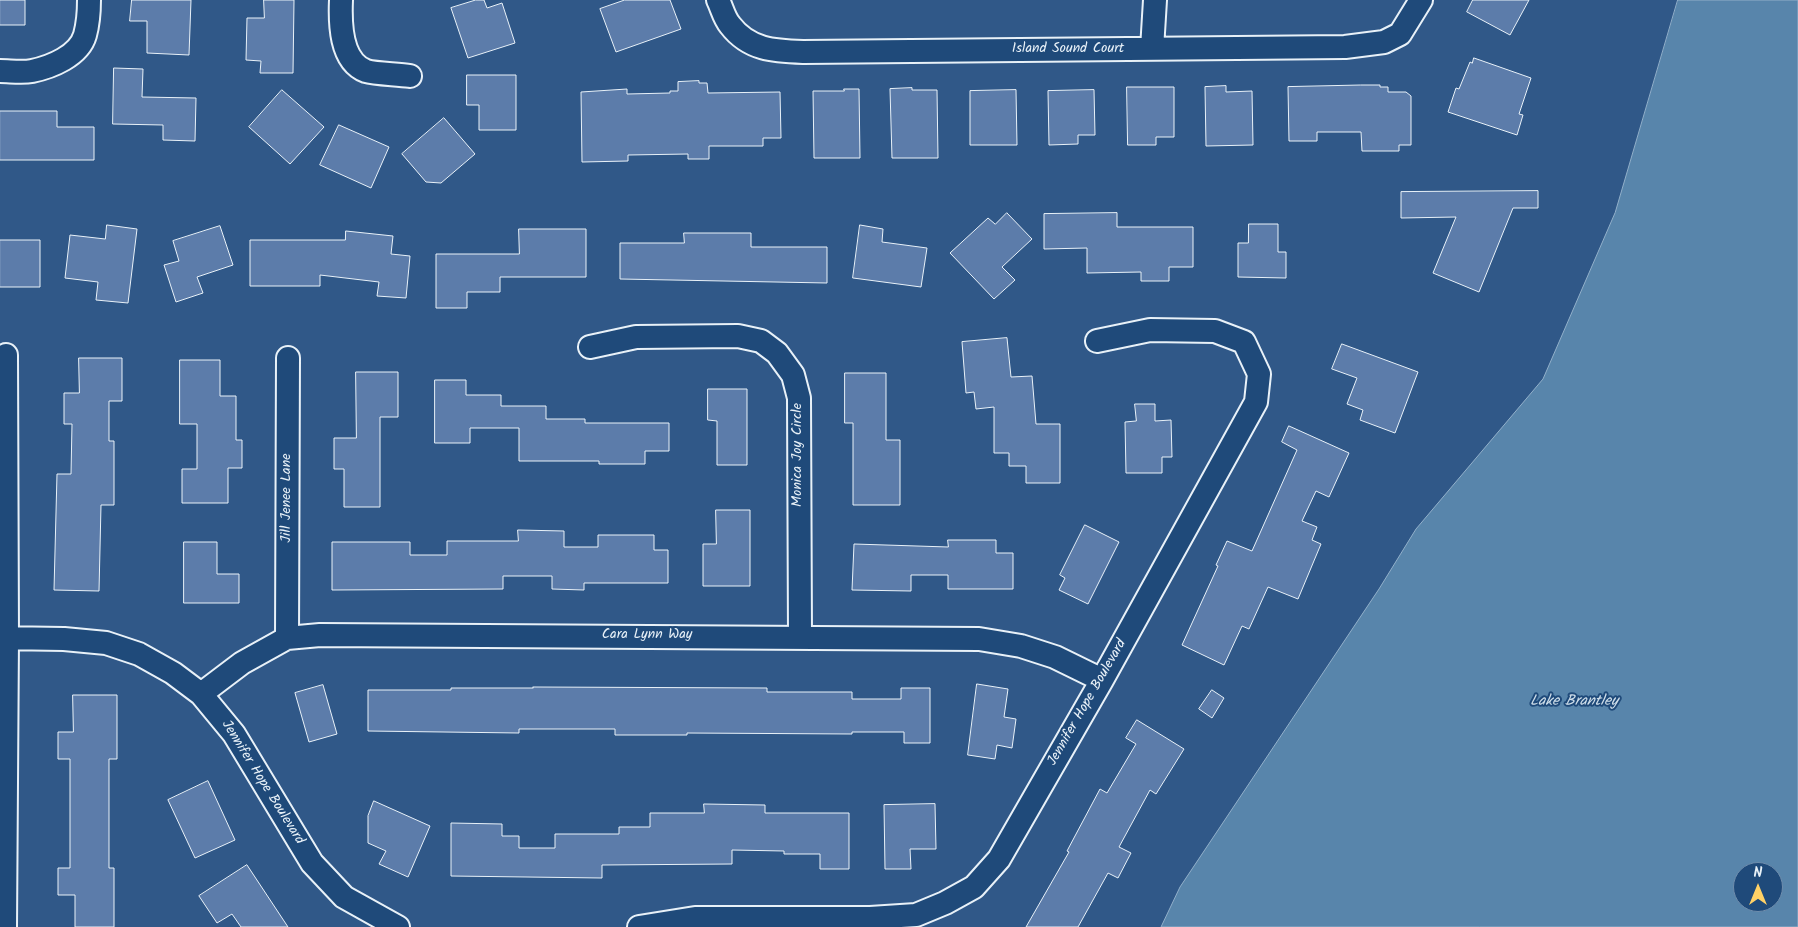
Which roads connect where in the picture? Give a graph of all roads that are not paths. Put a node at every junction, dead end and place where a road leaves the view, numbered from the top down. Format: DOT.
graph roads {
  1 [pos="89,0"];
  2 [pos="341,0"];
  3 [pos="718,0"];
  4 [pos="1155,0"];
  5 [pos="1421,0"];
  6 [pos="1152,49"];
  7 [pos="0,71"];
  8 [pos="410,76"];
  9 [pos="1097,341"];
  10 [pos="590,347"];
  11 [pos="6,355"];
  12 [pos="288,358"];
  13 [pos="800,637"];
  14 [pos="4,638"];
  15 [pos="287,638"];
  16 [pos="1102,680"];
  17 [pos="202,694"];
  18 [pos="5,927"];
  19 [pos="398,927"];
  20 [pos="639,927"];
  1 -- 7 [label="street"];
  2 -- 8 [label="street"];
  3 -- 6 [label="street, Island Sound Court"];
  4 -- 6 [label="street"];
  5 -- 6 [label="street, Island Sound Court"];
  9 -- 16 [label="street, Jennifer Hope Boulevard"];
  10 -- 13 [label="street, Monica Joy Circle"];
  11 -- 14 [label="street"];
  12 -- 15 [label="street, Jill Jenee Lane"];
  13 -- 15 [label="street, Cara Lynn Way"];
  13 -- 16 [label="street, Cara Lynn Way"];
  14 -- 17 [label="street, Jennifer Hope Boulevard"];
  14 -- 18 [label="street"];
  15 -- 17 [label="street, Cara Lynn Way"];
  16 -- 20 [label="street, Jennifer Hope Boulevard"];
  17 -- 19 [label="street, Jennifer Hope Boulevard"];
}
